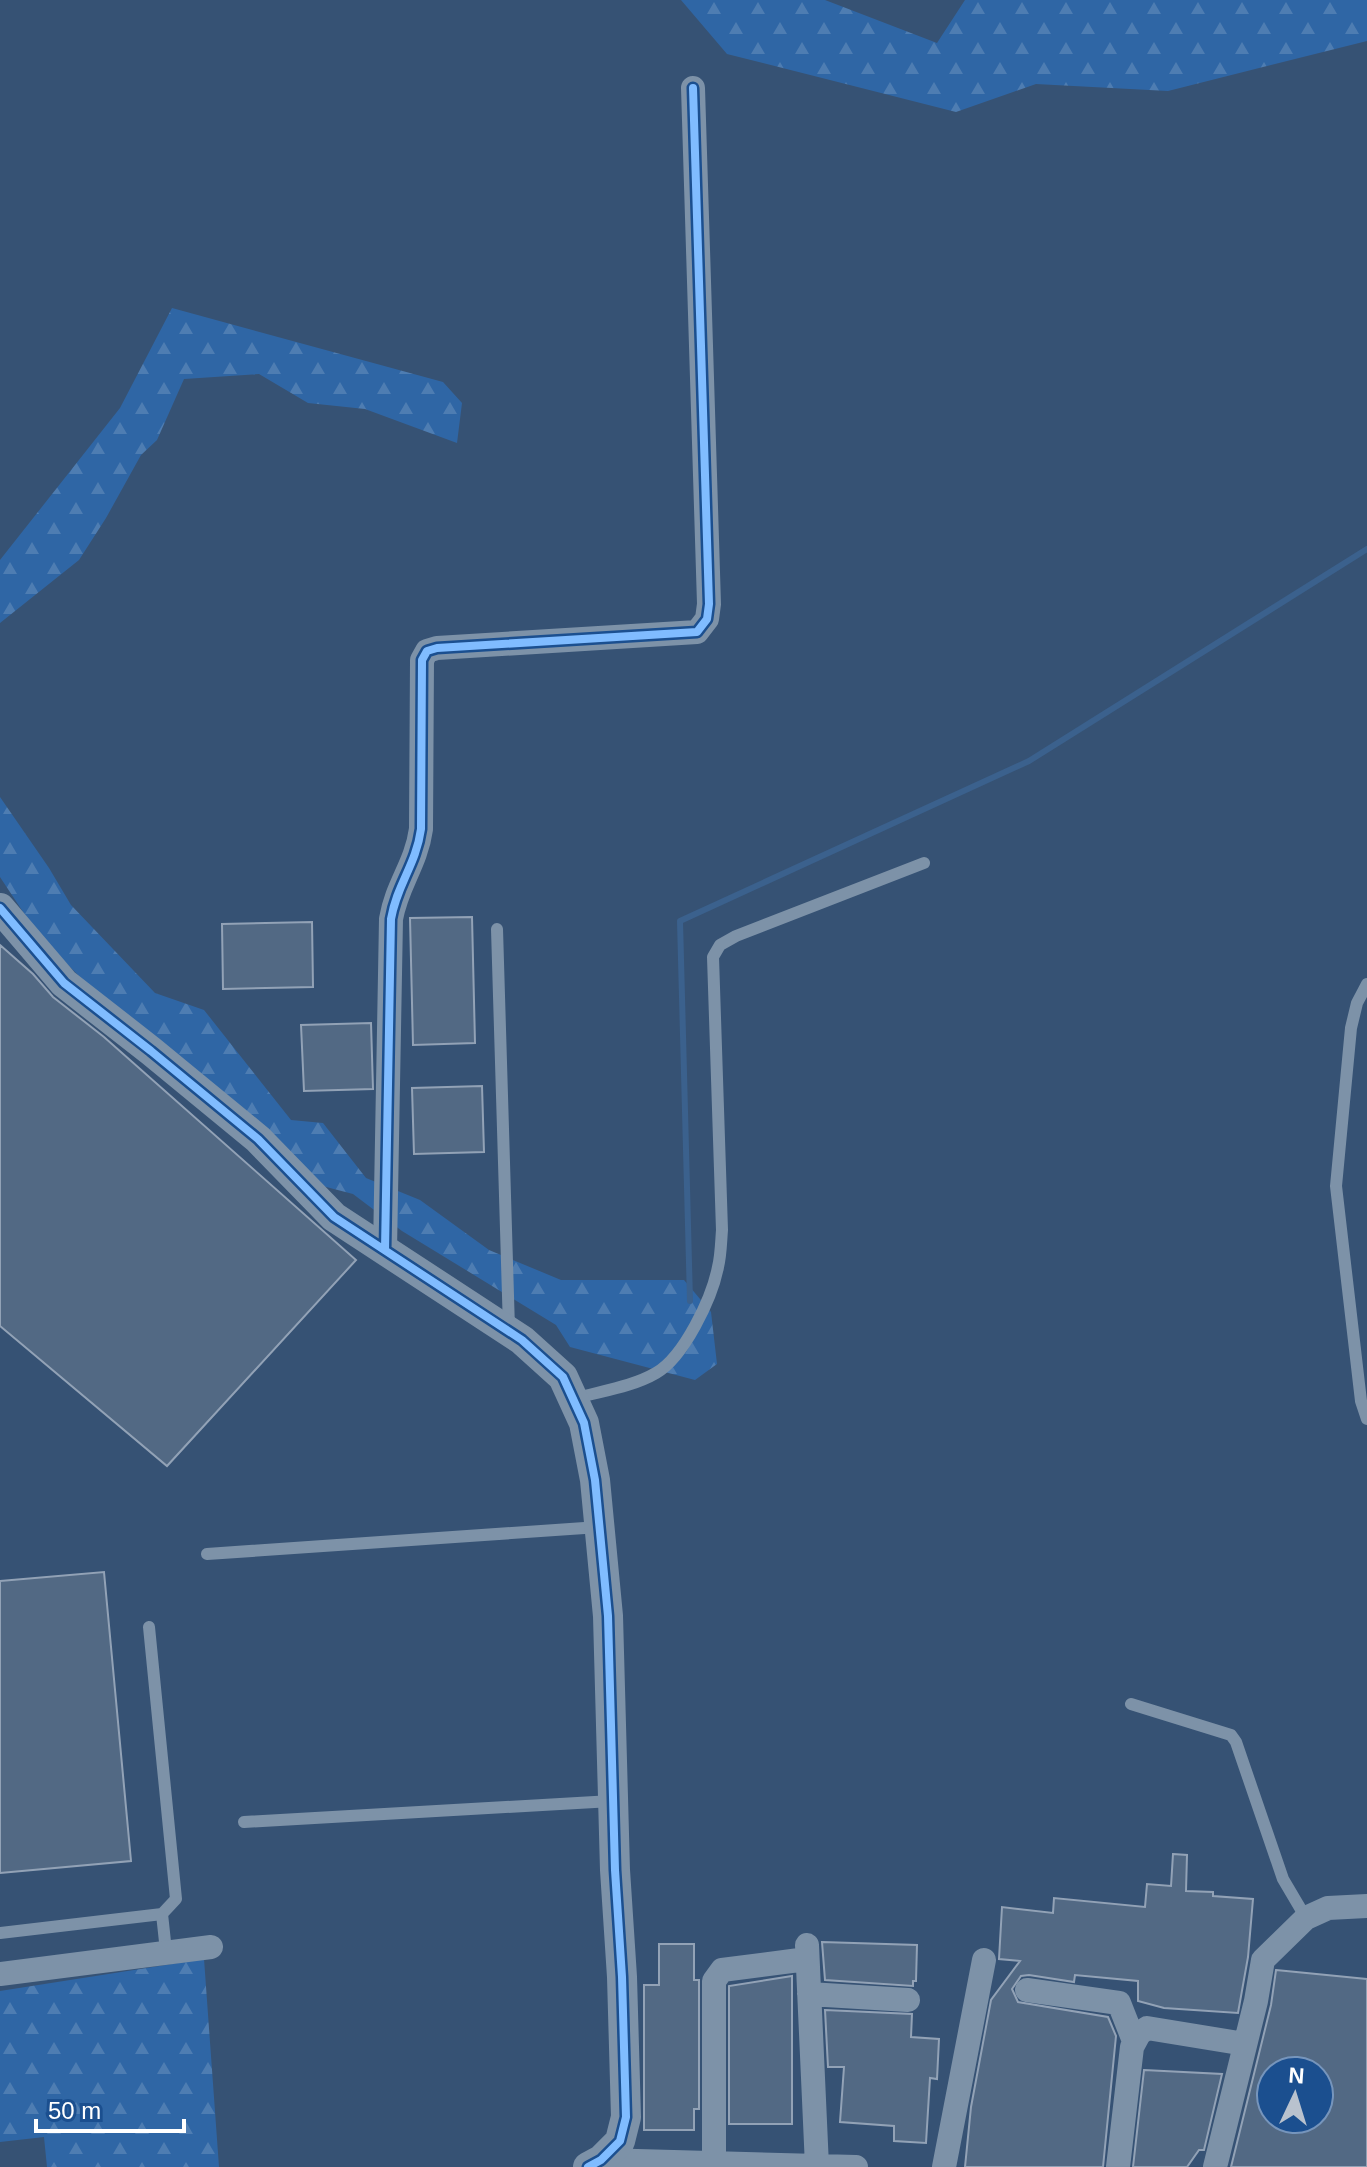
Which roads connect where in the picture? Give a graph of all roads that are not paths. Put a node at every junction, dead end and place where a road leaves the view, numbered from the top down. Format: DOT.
graph roads {
  1 [pos="693,88"];
  2 [pos="924,863"];
  3 [pos="0,908"];
  4 [pos="497,929"];
  5 [pos="1367,984"];
  6 [pos="385,1250"];
  7 [pos="509,1331"];
  8 [pos="573,1399"];
  9 [pos="1367,1419"];
  10 [pos="600,1527"];
  11 [pos="207,1554"];
  12 [pos="149,1627"];
  13 [pos="1131,1704"];
  14 [pos="613,1801"];
  15 [pos="244,1822"];
  16 [pos="1367,1906"];
  17 [pos="162,1914"];
  18 [pos="1306,1918"];
  19 [pos="0,1933"];
  20 [pos="211,1947"];
  21 [pos="166,1951"];
  22 [pos="984,1960"];
  23 [pos="0,1974"];
  24 [pos="1027,1990"];
  25 [pos="809,1994"];
  26 [pos="908,2000"];
  27 [pos="1134,2041"];
  28 [pos="1245,2044"];
  29 [pos="595,2163"];
  30 [pos="714,2163"];
  31 [pos="817,2166"];
  32 [pos="856,2167"];
  33 [pos="944,2167"];
  34 [pos="1118,2167"];
  35 [pos="1215,2167"];
  1 -- 6 [label="street"];
  2 -- 8 [label="lane"];
  3 -- 6 [label="street"];
  4 -- 7 [label="lane"];
  5 -- 9 [label="lane"];
  6 -- 7 [label="street"];
  7 -- 8 [label="street"];
  8 -- 10 [label="street"];
  10 -- 11 [label="lane"];
  10 -- 14 [label="street"];
  12 -- 17 [label="lane"];
  13 -- 18 [label="lane"];
  14 -- 15 [label="lane"];
  14 -- 29 [label="street"];
  16 -- 18 [label="street"];
  17 -- 19 [label="lane"];
  17 -- 21 [label="lane"];
  18 -- 28 [label="street"];
  20 -- 21 [label="street"];
  21 -- 23 [label="street"];
  22 -- 33 [label="street"];
  24 -- 27 [label="street"];
  25 -- 26 [label="street"];
  25 -- 30 [label="street"];
  25 -- 31 [label="street"];
  27 -- 28 [label="street"];
  27 -- 34 [label="street"];
  28 -- 35 [label="street"];
  29 -- 30 [label="street"];
  30 -- 31 [label="street"];
  31 -- 32 [label="street"];
}
